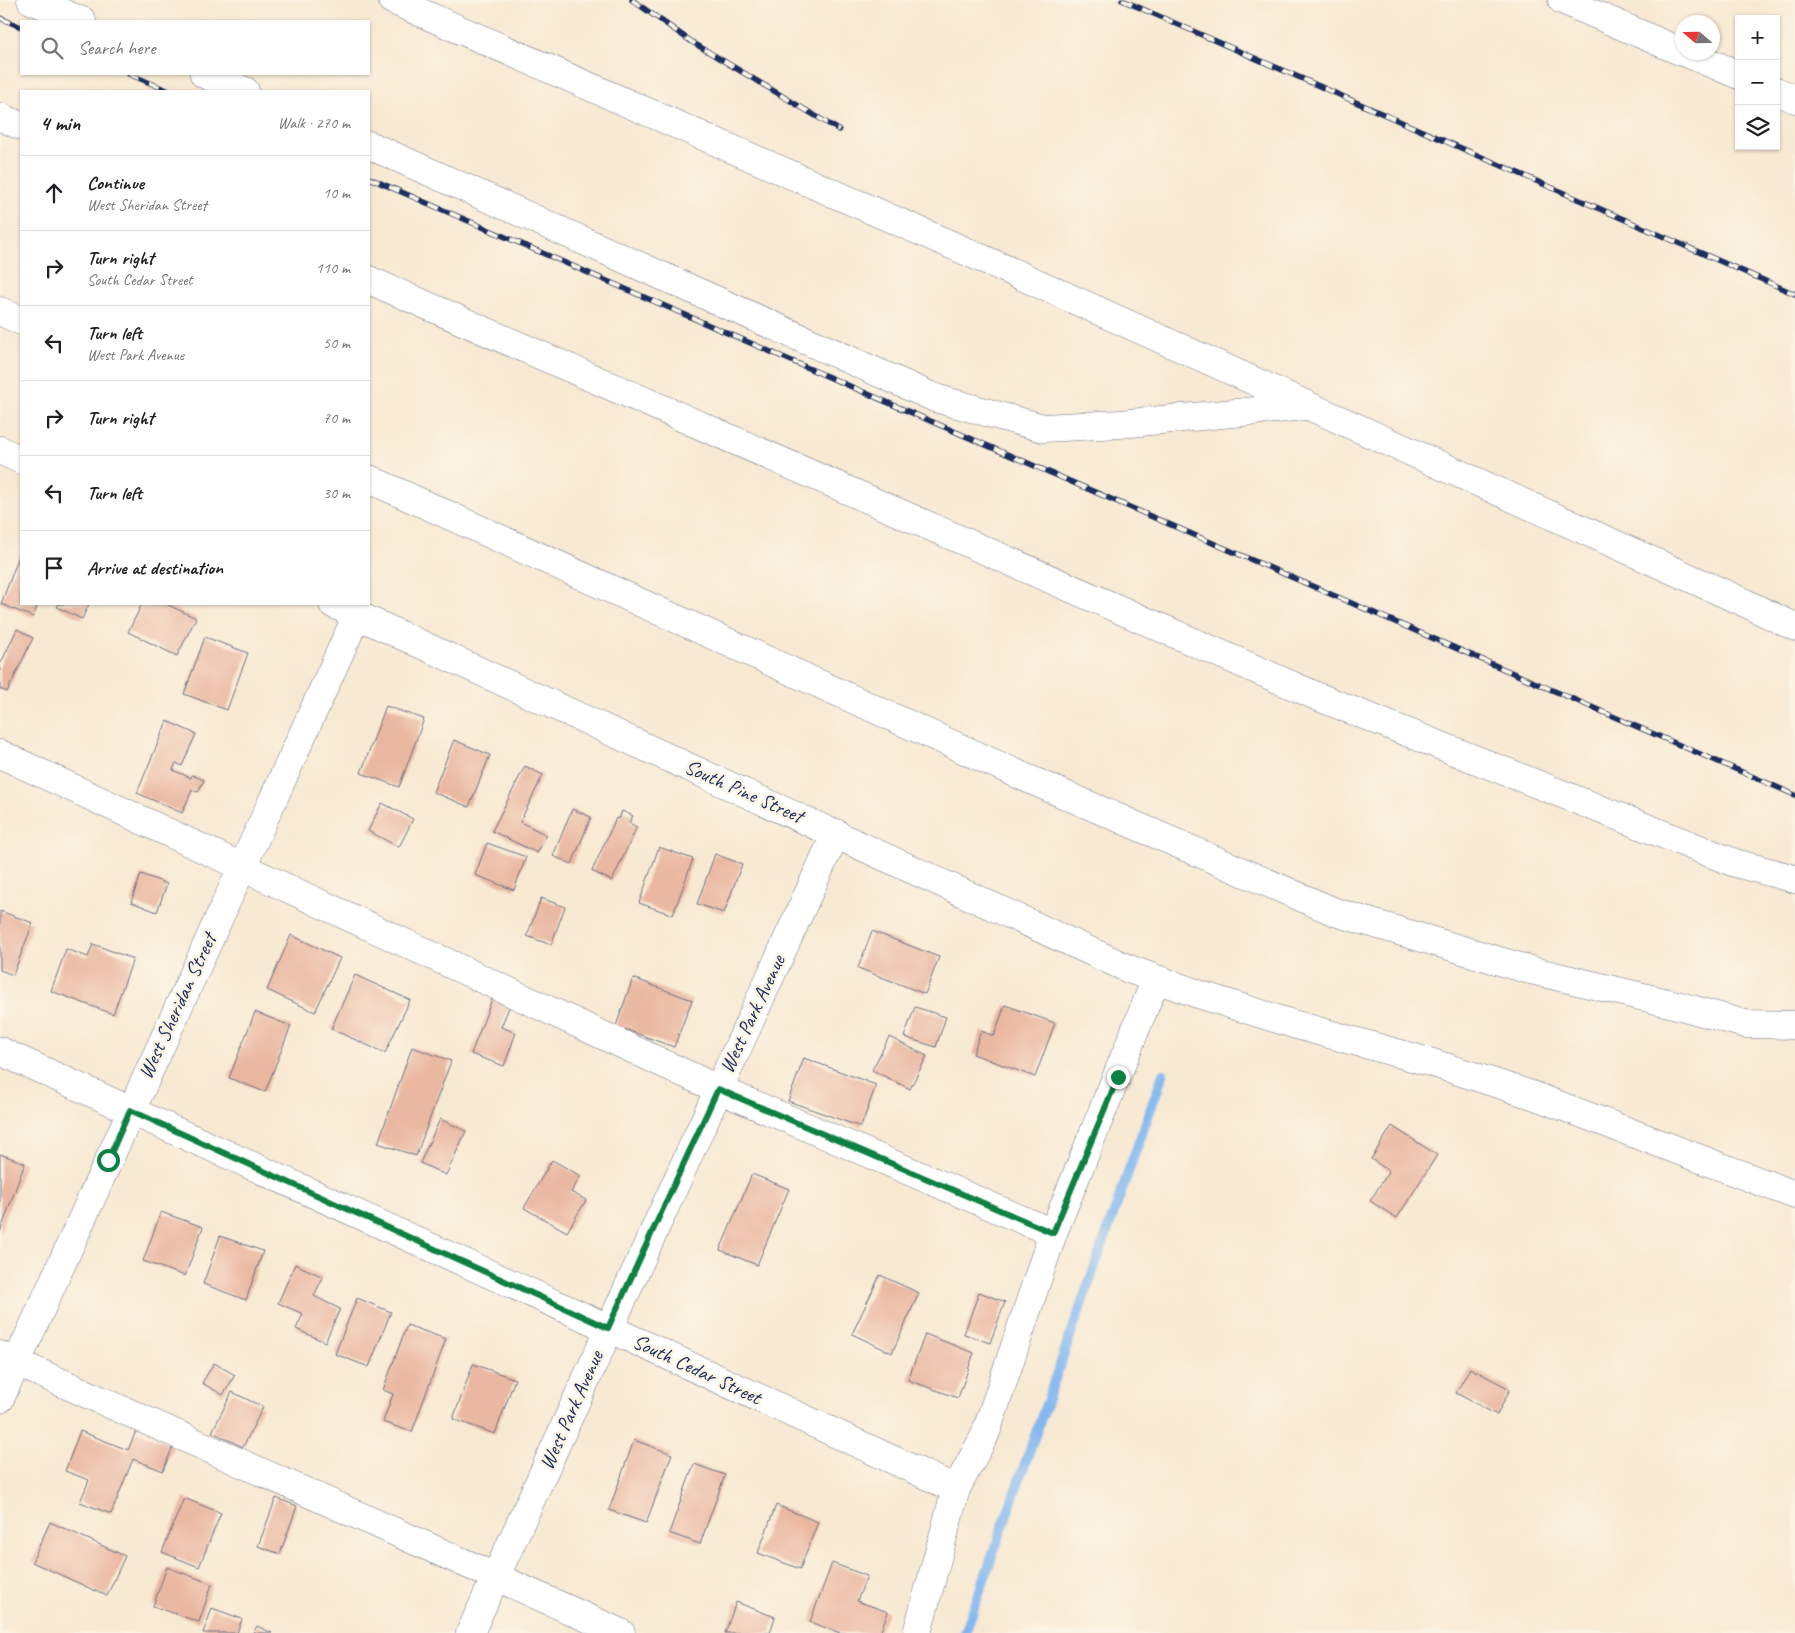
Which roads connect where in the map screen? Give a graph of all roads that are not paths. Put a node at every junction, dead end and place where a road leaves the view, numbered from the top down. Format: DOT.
graph roads {
  1 [pos="32,0"];
  2 [pos="392,0"];
  3 [pos="1562,0"];
  4 [pos="80,20"];
  5 [pos="1675,49"];
  6 [pos="1702,60"];
  7 [pos="1735,73"];
  8 [pos="206,75"];
  9 [pos="243,90"];
  10 [pos="1780,93"];
  11 [pos="1795,99"];
  12 [pos="0,117"];
  13 [pos="20,126"];
  14 [pos="370,145"];
  15 [pos="370,280"];
  16 [pos="0,311"];
  17 [pos="20,321"];
  18 [pos="1307,406"];
  19 [pos="0,450"];
  20 [pos="20,460"];
  21 [pos="370,479"];
  22 [pos="345,609"];
  23 [pos="1795,628"];
  24 [pos="0,754"];
  25 [pos="836,833"];
  26 [pos="241,867"];
  27 [pos="1795,879"];
  28 [pos="1156,979"];
  29 [pos="1795,1025"];
  30 [pos="0,1051"];
  31 [pos="718,1089"];
  32 [pos="130,1110"];
  33 [pos="1795,1195"];
  34 [pos="1053,1233"];
  35 [pos="608,1328"];
  36 [pos="8,1359"];
  37 [pos="0,1399"];
  38 [pos="956,1489"];
  39 [pos="495,1578"];
  40 [pos="470,1633"];
  41 [pos="621,1633"];
  42 [pos="917,1633"];
  1 -- 4 [label="street"];
  2 -- 18 [label="street"];
  3 -- 5 [label="street"];
  6 -- 7 [label="street"];
  8 -- 9 [label="street"];
  10 -- 11 [label="street"];
  12 -- 13 [label="street"];
  14 -- 18 [label="street"];
  15 -- 27 [label="street"];
  16 -- 17 [label="street"];
  18 -- 23 [label="street"];
  19 -- 20 [label="street"];
  21 -- 29 [label="street"];
  22 -- 25 [label="street, South Pine Street"];
  22 -- 26 [label="street, West Sheridan Street"];
  24 -- 26 [label="street"];
  25 -- 28 [label="street, South Pine Street"];
  25 -- 31 [label="street, West Park Avenue"];
  26 -- 31 [label="street"];
  26 -- 32 [label="street, West Sheridan Street"];
  28 -- 33 [label="street, South Pine Street"];
  28 -- 34 [label="street"];
  30 -- 32 [label="street, South Cedar Street"];
  31 -- 34 [label="street"];
  31 -- 35 [label="street, West Park Avenue"];
  32 -- 35 [label="street, South Cedar Street"];
  32 -- 36 [label="street, West Sheridan Street"];
  34 -- 38 [label="street"];
  35 -- 38 [label="street, South Cedar Street"];
  35 -- 39 [label="street, West Park Avenue"];
  36 -- 37 [label="street, West Sheridan Street"];
  36 -- 39 [label="street"];
  38 -- 42 [label="street"];
  39 -- 40 [label="street, West Park Avenue"];
  39 -- 41 [label="street"];
}
